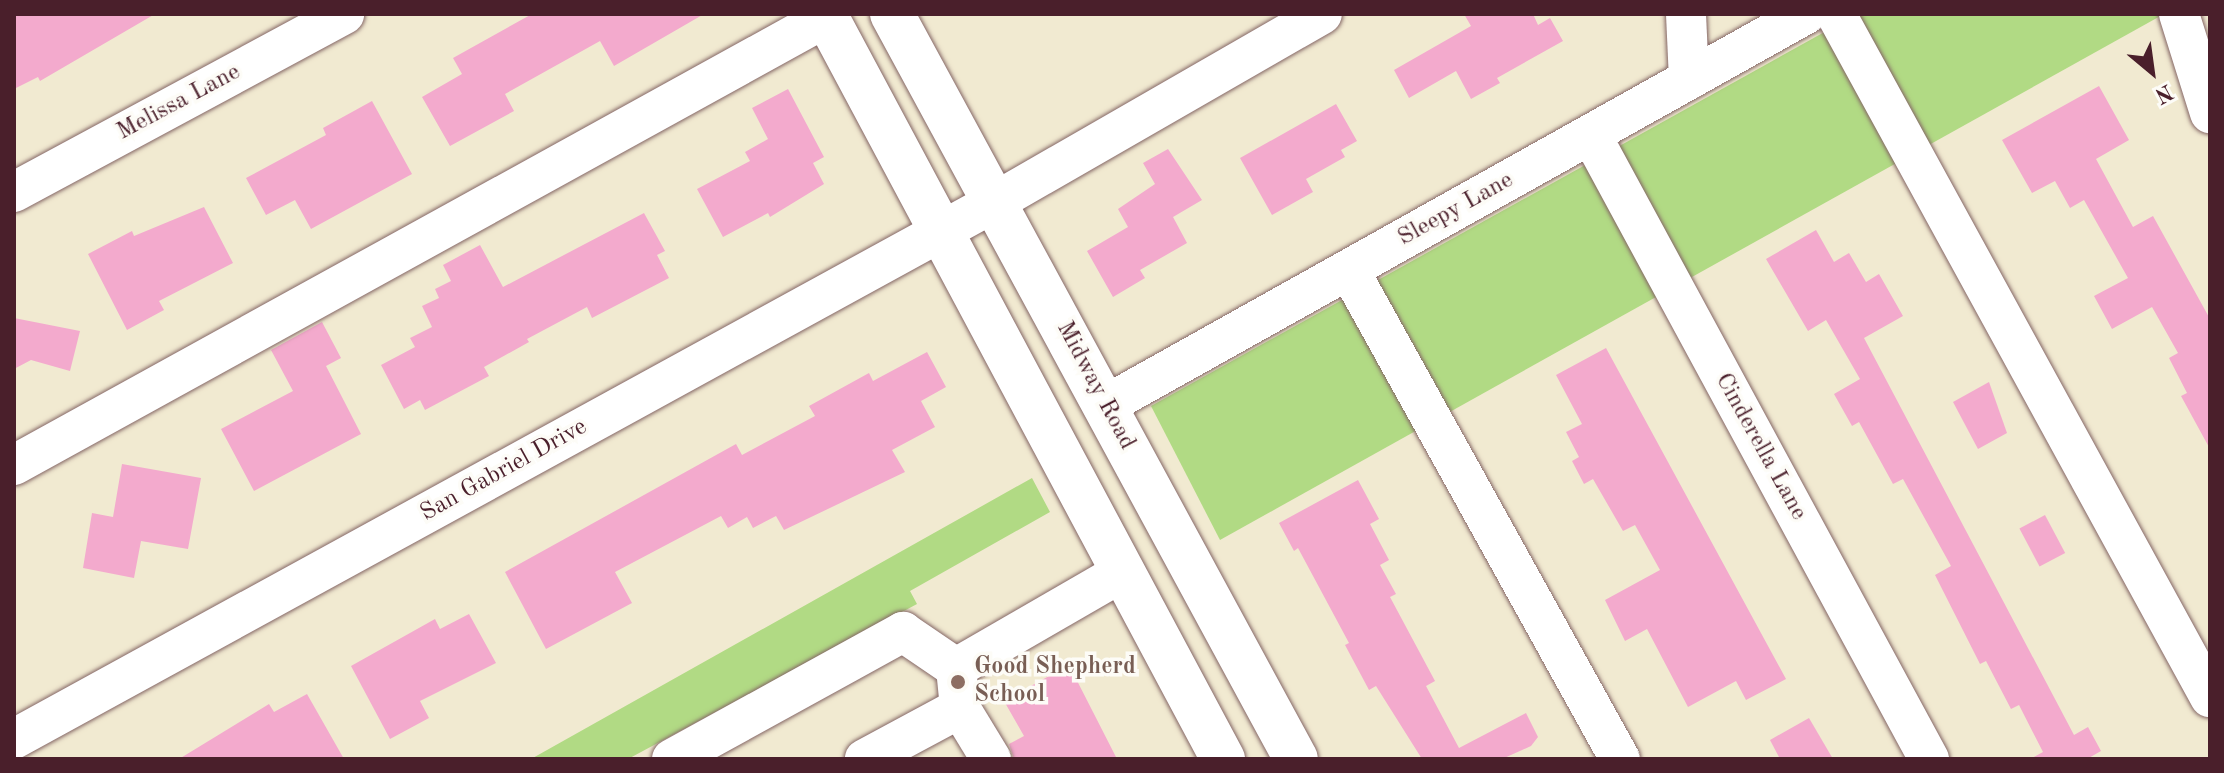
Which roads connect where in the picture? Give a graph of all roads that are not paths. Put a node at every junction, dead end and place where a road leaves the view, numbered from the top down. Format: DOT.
graph roads {
  1 [pos="344,14"];
  2 [pos="892,14"];
  3 [pos="1322,14"];
  4 [pos="1686,14"];
  5 [pos="1806,14"];
  6 [pos="1836,14"];
  7 [pos="2179,14"];
  8 [pos="826,16"];
  9 [pos="1689,79"];
  10 [pos="2210,113"];
  11 [pos="1591,135"];
  12 [pos="14,192"];
  13 [pos="995,202"];
  14 [pos="938,233"];
  15 [pos="1349,270"];
  16 [pos="1106,405"];
  17 [pos="14,465"];
  18 [pos="1122,572"];
  19 [pos="956,668"];
  20 [pos="2210,697"];
  21 [pos="960,708"];
  22 [pos="14,739"];
  23 [pos="881,755"];
  24 [pos="672,759"];
  25 [pos="991,759"];
  26 [pos="1223,759"];
  27 [pos="1296,759"];
  28 [pos="1620,759"];
  29 [pos="1929,759"];
  1 -- 12 [label="street, Melissa Lane"];
  2 -- 13 [label="main road, Midway Road"];
  3 -- 13 [label="street, San Gabriel Drive"];
  4 -- 9 [label="street"];
  5 -- 9 [label="street, Sleepy Lane"];
  6 -- 20 [label="street"];
  7 -- 10 [label="street"];
  8 -- 14 [label="main road"];
  8 -- 17 [label="street"];
  9 -- 11 [label="street, Sleepy Lane"];
  11 -- 15 [label="street, Sleepy Lane"];
  11 -- 29 [label="street, Cinderella Lane"];
  13 -- 14 [label="street, San Gabriel Drive"];
  13 -- 16 [label="main road, Midway Road"];
  14 -- 18 [label="main road"];
  14 -- 22 [label="street, San Gabriel Drive"];
  15 -- 16 [label="street, Sleepy Lane"];
  15 -- 28 [label="street"];
  16 -- 27 [label="main road, Midway Road"];
  18 -- 19 [label="street"];
  18 -- 26 [label="main road"];
  19 -- 21 [label="street"];
  19 -- 24 [label="street"];
  21 -- 23 [label="street"];
  21 -- 25 [label="street"];
}
